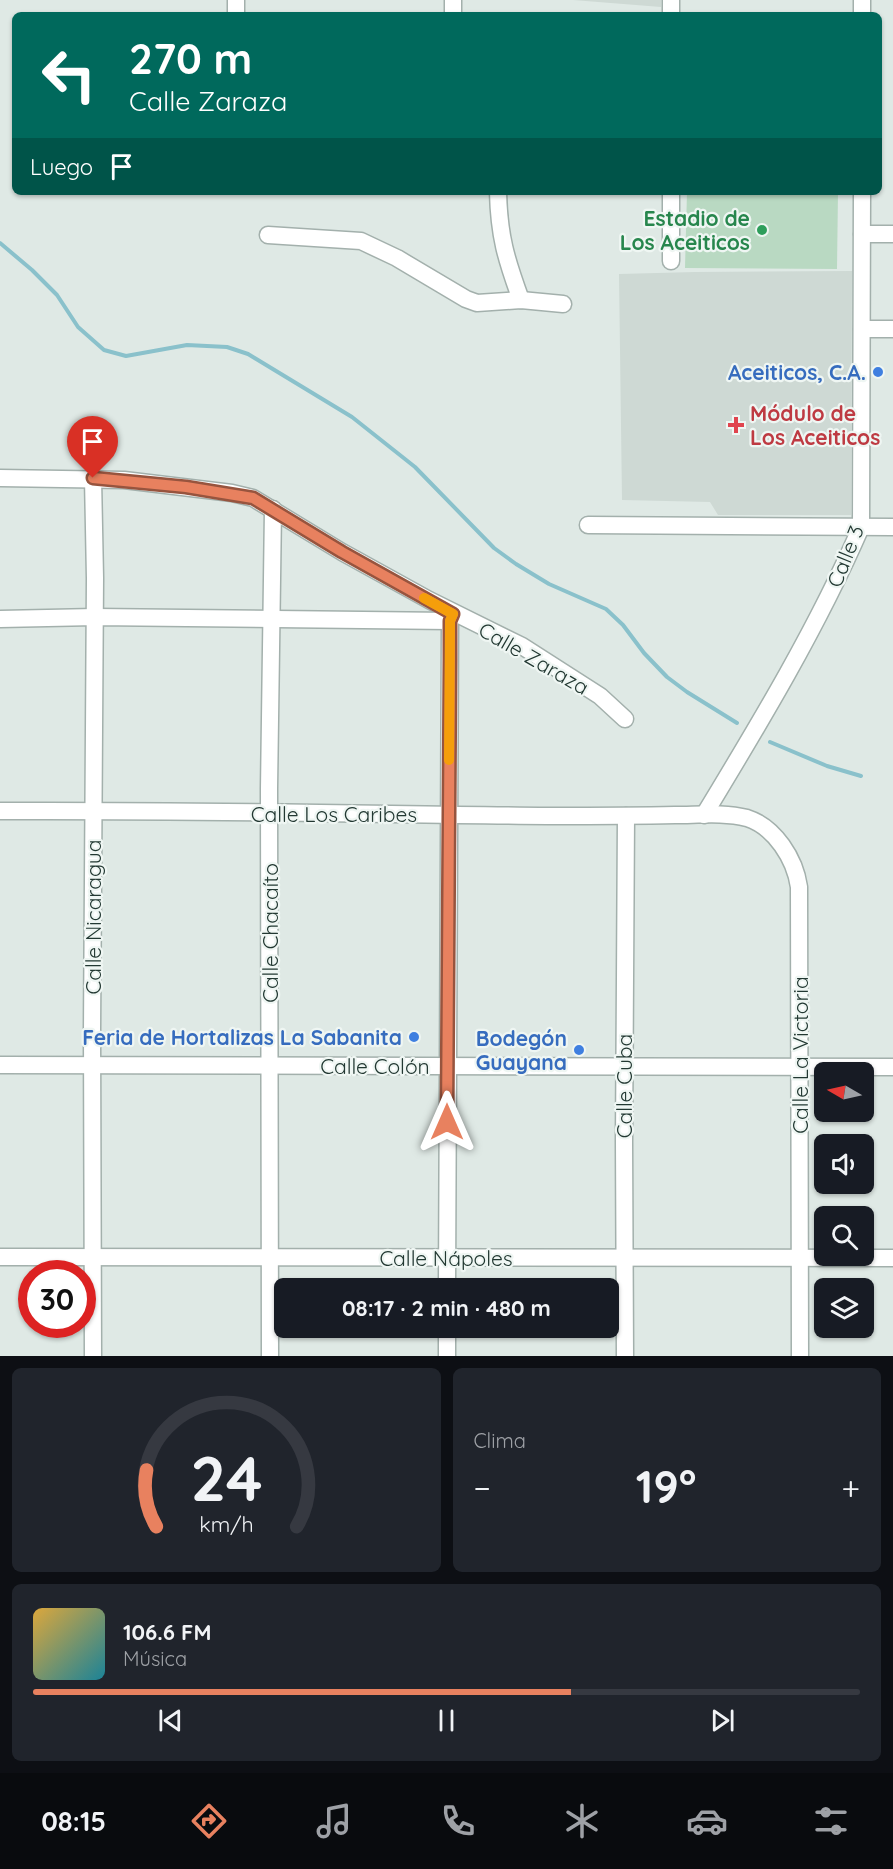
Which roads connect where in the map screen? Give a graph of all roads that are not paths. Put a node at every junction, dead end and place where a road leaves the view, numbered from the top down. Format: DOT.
graph roads {
  1 [pos="498,195"];
  2 [pos="671,195"];
  3 [pos="862,195"];
  4 [pos="862,234"];
  5 [pos="893,234"];
  6 [pos="268,235"];
  7 [pos="671,261"];
  8 [pos="521,300"];
  9 [pos="563,304"];
  10 [pos="862,329"];
  11 [pos="893,329"];
  12 [pos="0,478"];
  13 [pos="93,478"];
  14 [pos="273,509"];
  15 [pos="588,525"];
  16 [pos="893,526"];
  17 [pos="861,527"];
  18 [pos="95,617"];
  19 [pos="452,617"];
  20 [pos="0,619"];
  21 [pos="271,619"];
  22 [pos="625,719"];
  23 [pos="0,811"];
  24 [pos="94,812"];
  25 [pos="269,813"];
  26 [pos="448,815"];
  27 [pos="704,815"];
  28 [pos="626,816"];
  29 [pos="0,1065"];
  30 [pos="92,1065"];
  31 [pos="270,1065"];
  32 [pos="447,1066"];
  33 [pos="624,1066"];
  34 [pos="801,1067"];
  35 [pos="893,1067"];
  36 [pos="0,1257"];
  37 [pos="447,1257"];
  38 [pos="800,1257"];
  39 [pos="93,1258"];
  40 [pos="270,1258"];
  41 [pos="624,1258"];
  42 [pos="893,1258"];
  43 [pos="447,1278"];
  44 [pos="447,1338"];
  45 [pos="93,1356"];
  46 [pos="270,1356"];
  47 [pos="447,1356"];
  48 [pos="625,1356"];
  49 [pos="800,1356"];
  1 -- 8 [label="street"];
  2 -- 7 [label="street"];
  3 -- 4 [label="street, Calle 3"];
  4 -- 5 [label="street"];
  4 -- 10 [label="street, Calle 3"];
  6 -- 8 [label="street"];
  8 -- 9 [label="street"];
  10 -- 11 [label="street"];
  10 -- 17 [label="street, Calle 3"];
  12 -- 13 [label="street, Calle Zaraza"];
  13 -- 14 [label="street, Calle Zaraza"];
  13 -- 18 [label="street, Calle Nicaragua"];
  14 -- 19 [label="street, Calle Zaraza"];
  14 -- 21 [label="street, Calle Chacaíto"];
  15 -- 17 [label="street"];
  16 -- 17 [label="street"];
  17 -- 27 [label="street, Calle 3"];
  18 -- 20 [label="street"];
  18 -- 21 [label="street"];
  18 -- 24 [label="street, Calle Nicaragua"];
  19 -- 21 [label="street"];
  19 -- 22 [label="street, Calle Zaraza"];
  19 -- 26 [label="street"];
  21 -- 25 [label="street, Calle Chacaíto"];
  23 -- 24 [label="street, Calle Los Caribes"];
  24 -- 25 [label="street, Calle Los Caribes"];
  24 -- 30 [label="street, Calle Nicaragua"];
  25 -- 26 [label="street, Calle Los Caribes"];
  25 -- 31 [label="street, Calle Chacaíto"];
  26 -- 28 [label="street, Calle Los Caribes"];
  26 -- 32 [label="street"];
  27 -- 28 [label="street, Calle Los Caribes"];
  27 -- 34 [label="street, Calle La Victoria"];
  28 -- 33 [label="street, Calle Cuba"];
  29 -- 30 [label="street, Calle Colón"];
  30 -- 31 [label="street, Calle Colón"];
  30 -- 39 [label="street, Calle Nicaragua"];
  31 -- 32 [label="street, Calle Colón"];
  31 -- 40 [label="street, Calle Chacaíto"];
  32 -- 33 [label="street, Calle Colón"];
  32 -- 37 [label="street"];
  33 -- 34 [label="street, Calle Colón"];
  33 -- 41 [label="street, Calle Cuba"];
  34 -- 35 [label="street, Calle Colón"];
  34 -- 38 [label="street, Calle La Victoria"];
  36 -- 39 [label="street, Calle Nápoles"];
  37 -- 40 [label="street, Calle Nápoles"];
  37 -- 41 [label="street, Calle Nápoles"];
  37 -- 43 [label="street"];
  38 -- 41 [label="street, Calle Nápoles"];
  38 -- 42 [label="street, Calle Nápoles"];
  38 -- 49 [label="street, Calle La Victoria"];
  39 -- 40 [label="street, Calle Nápoles"];
  39 -- 45 [label="street, Calle Nicaragua"];
  40 -- 46 [label="street, Calle Chacaíto"];
  41 -- 48 [label="street, Calle Cuba"];
  44 -- 47 [label="street"];
}
